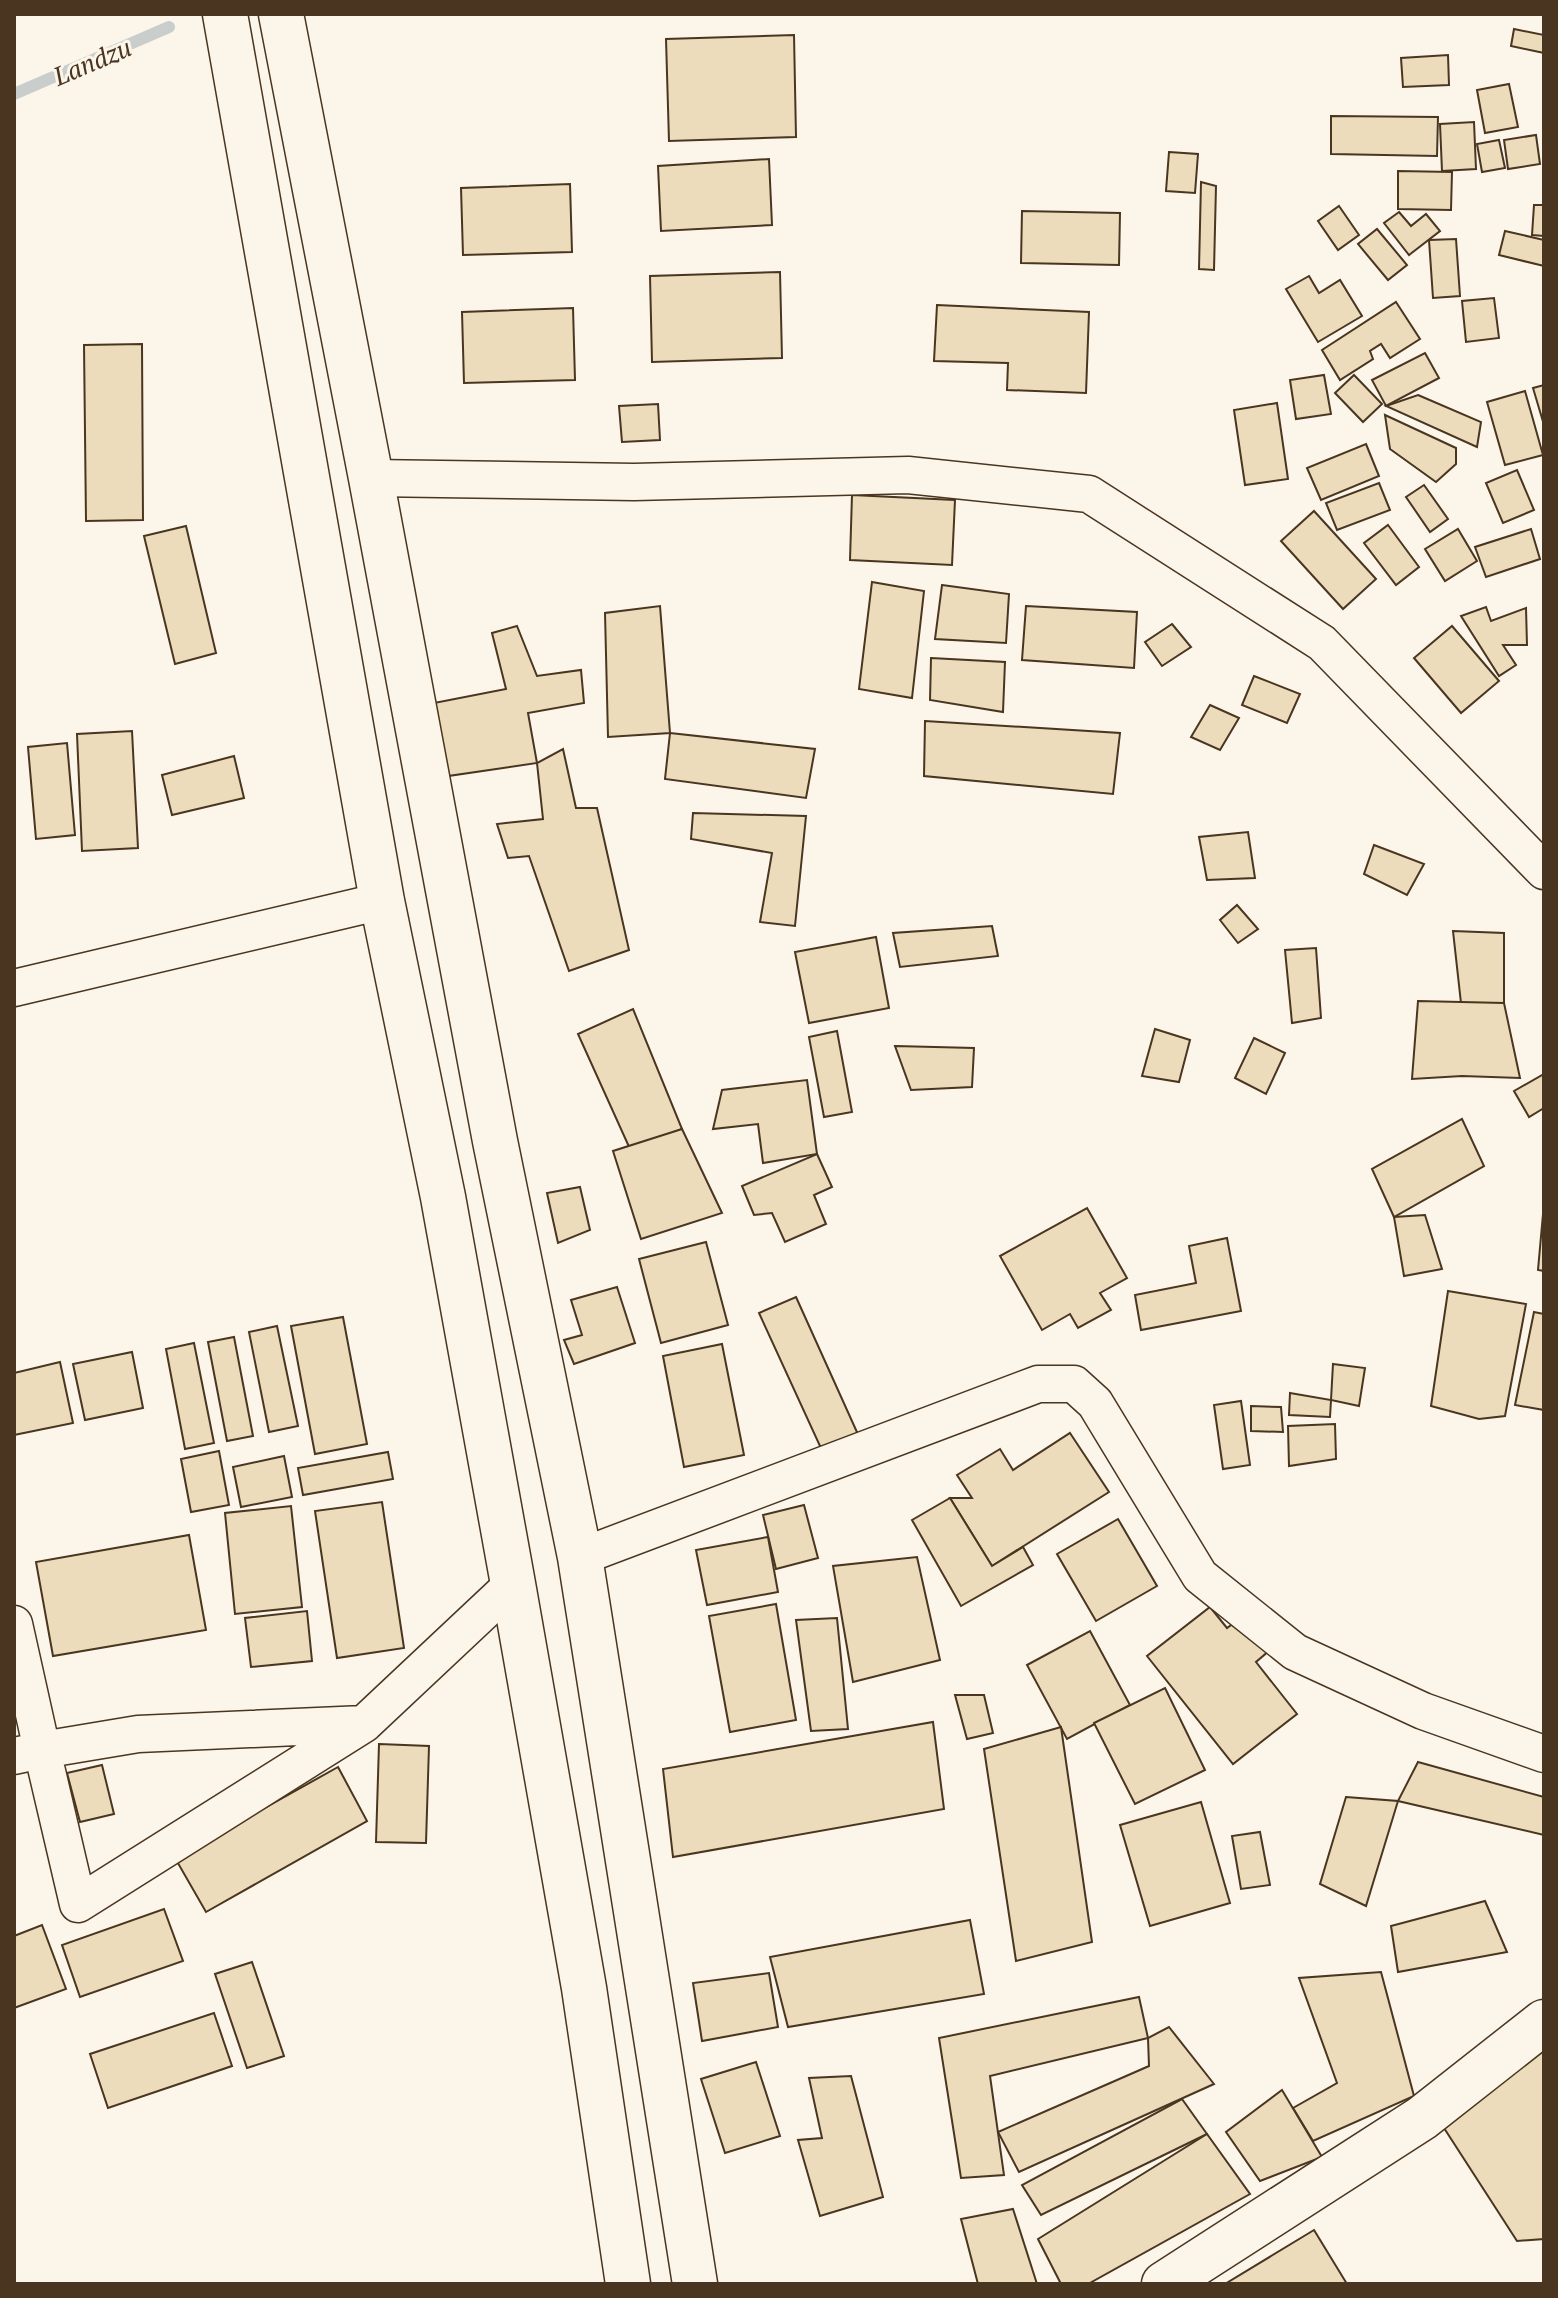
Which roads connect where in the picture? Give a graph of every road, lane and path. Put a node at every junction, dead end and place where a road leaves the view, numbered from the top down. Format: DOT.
graph roads {
  1 [pos="225,14"];
  2 [pos="281,14"];
  3 [pos="371,478"];
  4 [pos="1544,871"];
  5 [pos="382,901"];
  6 [pos="14,988"];
  7 [pos="580,1557"];
  8 [pos="513,1584"];
  9 [pos="14,1624"];
  10 [pos="364,1724"];
  11 [pos="28,1753"];
  12 [pos="1544,1754"];
  13 [pos="1544,2022"];
  14 [pos="628,2284"];
  15 [pos="695,2284"];
  16 [pos="1164,2284"];
  1 -- 5 [label="street"];
  2 -- 3 [label="street"];
  3 -- 4 [label="street"];
  3 -- 7 [label="street"];
  5 -- 6 [label="street"];
  5 -- 8 [label="street"];
  7 -- 12 [label="street"];
  7 -- 15 [label="street"];
  8 -- 10 [label="street"];
  8 -- 14 [label="street"];
  9 -- 11 [label="street"];
  10 -- 11 [label="street"];
  10 -- 11 [label="street"];
  13 -- 16 [label="street"];
}
